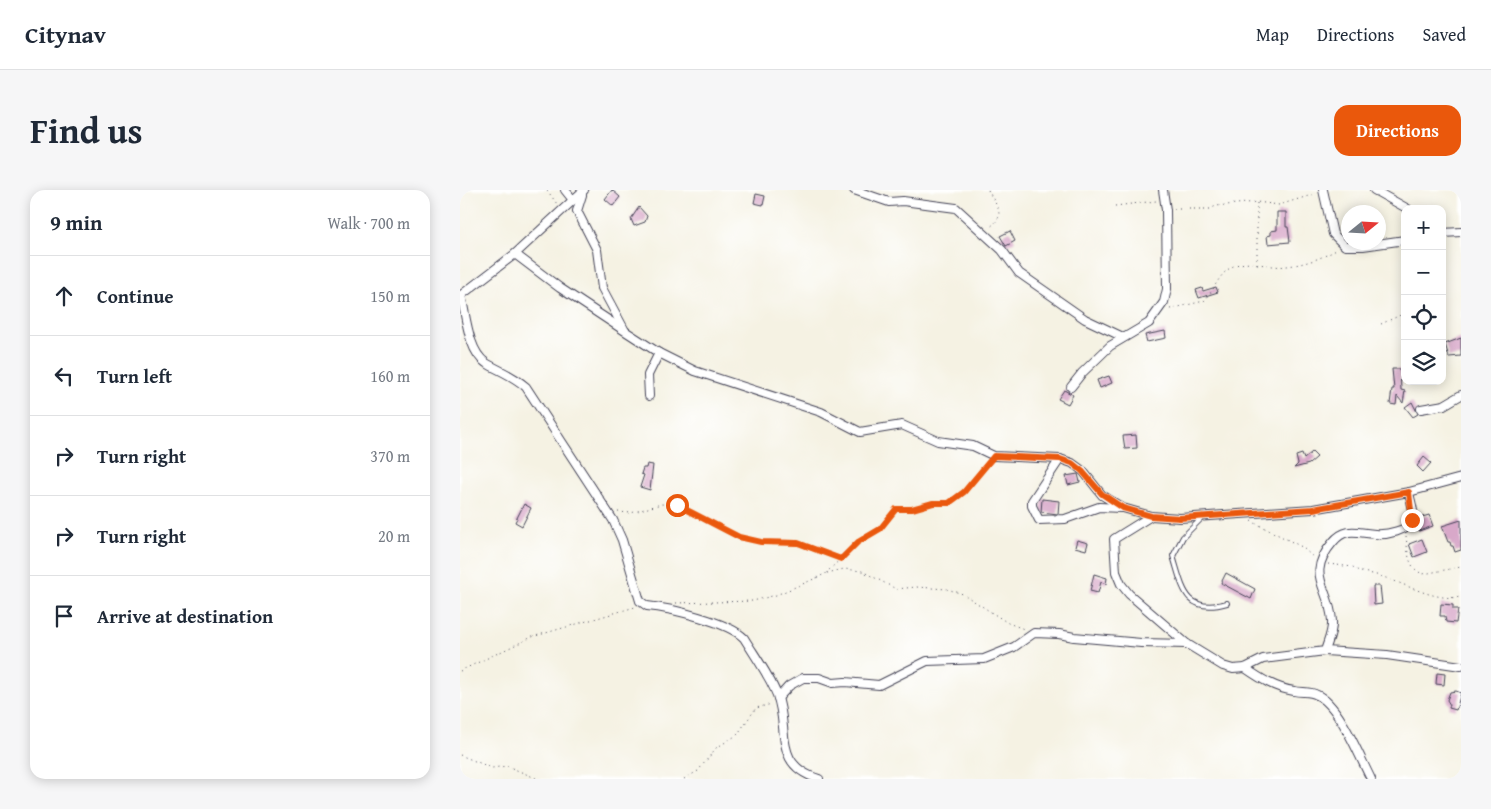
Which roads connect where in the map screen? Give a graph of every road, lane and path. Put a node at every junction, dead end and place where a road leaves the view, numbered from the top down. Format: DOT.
graph roads {
  1 [pos="547,190"];
  2 [pos="565,190"];
  3 [pos="584,190"];
  4 [pos="854,190"];
  5 [pos="988,190"];
  6 [pos="1163,190"];
  7 [pos="1321,190"];
  8 [pos="1374,190"];
  9 [pos="573,200"];
  10 [pos="1256,202"];
  11 [pos="1401,205"];
  12 [pos="1115,206"];
  13 [pos="1166,207"];
  14 [pos="562,210"];
  15 [pos="983,232"];
  16 [pos="1461,232"];
  17 [pos="1446,233"];
  18 [pos="1401,241"];
  19 [pos="1341,242"];
  20 [pos="1386,243"];
  21 [pos="1341,248"];
  22 [pos="515,254"];
  23 [pos="1257,264"];
  24 [pos="461,296"];
  25 [pos="1159,310"];
  26 [pos="1401,315"];
  27 [pos="1381,324"];
  28 [pos="625,331"];
  29 [pos="1123,337"];
  30 [pos="659,353"];
  31 [pos="1072,388"];
  32 [pos="1461,395"];
  33 [pos="649,396"];
  34 [pos="1421,409"];
  35 [pos="994,456"];
  36 [pos="1060,459"];
  37 [pos="1461,478"];
  38 [pos="1409,492"];
  39 [pos="1123,508"];
  40 [pos="605,509"];
  41 [pos="1235,514"];
  42 [pos="1151,516"];
  43 [pos="1203,516"];
  44 [pos="1404,528"];
  45 [pos="841,559"];
  46 [pos="1319,563"];
  47 [pos="1461,567"];
  48 [pos="825,574"];
  49 [pos="1461,597"];
  50 [pos="1227,602"];
  51 [pos="643,604"];
  52 [pos="672,604"];
  53 [pos="1034,633"];
  54 [pos="1187,644"];
  55 [pos="1325,651"];
  56 [pos="1461,666"];
  57 [pos="1245,668"];
  58 [pos="460,670"];
  59 [pos="779,700"];
  60 [pos="460,755"];
  61 [pos="538,779"];
  62 [pos="684,779"];
  63 [pos="819,779"];
  64 [pos="1371,779"];
  1 -- 14 [label="path"];
  2 -- 9 [label="street"];
  3 -- 9 [label="street"];
  3 -- 28 [label="street"];
  4 -- 15 [label="street"];
  5 -- 15 [label="path"];
  6 -- 13 [label="street"];
  7 -- 10 [label="path"];
  7 -- 19 [label="street"];
  8 -- 11 [label="street"];
  9 -- 14 [label="street"];
  10 -- 13 [label="path"];
  10 -- 23 [label="path"];
  12 -- 13 [label="path"];
  13 -- 25 [label="street"];
  14 -- 22 [label="street"];
  15 -- 29 [label="street"];
  16 -- 17 [label="street"];
  18 -- 20 [label="street"];
  21 -- 23 [label="path"];
  22 -- 24 [label="street"];
  22 -- 28 [label="street"];
  23 -- 25 [label="path"];
  24 -- 40 [label="street"];
  25 -- 29 [label="street"];
  26 -- 27 [label="path"];
  28 -- 30 [label="street"];
  29 -- 31 [label="street"];
  30 -- 33 [label="street"];
  30 -- 35 [label="street"];
  32 -- 34 [label="street"];
  35 -- 36 [label="street"];
  35 -- 45 [label="path"];
  36 -- 39 [label="street"];
  36 -- 39 [label="street"];
  37 -- 38 [label="street"];
  38 -- 41 [label="street"];
  38 -- 44 [label="street"];
  39 -- 42 [label="street"];
  40 -- 45 [label="path"];
  40 -- 51 [label="street"];
  41 -- 43 [label="street"];
  41 -- 46 [label="path"];
  42 -- 43 [label="street"];
  42 -- 54 [label="street"];
  43 -- 50 [label="lane"];
  44 -- 46 [label="street"];
  44 -- 47 [label="path"];
  45 -- 48 [label="path"];
  46 -- 49 [label="path"];
  46 -- 55 [label="street"];
  48 -- 52 [label="path"];
  48 -- 53 [label="path"];
  51 -- 58 [label="path"];
  51 -- 59 [label="street"];
  53 -- 54 [label="street"];
  53 -- 59 [label="street"];
  54 -- 57 [label="street"];
  55 -- 56 [label="street"];
  55 -- 57 [label="street"];
  57 -- 64 [label="street"];
  59 -- 62 [label="path"];
  59 -- 63 [label="street"];
  60 -- 61 [label="path"];
}
